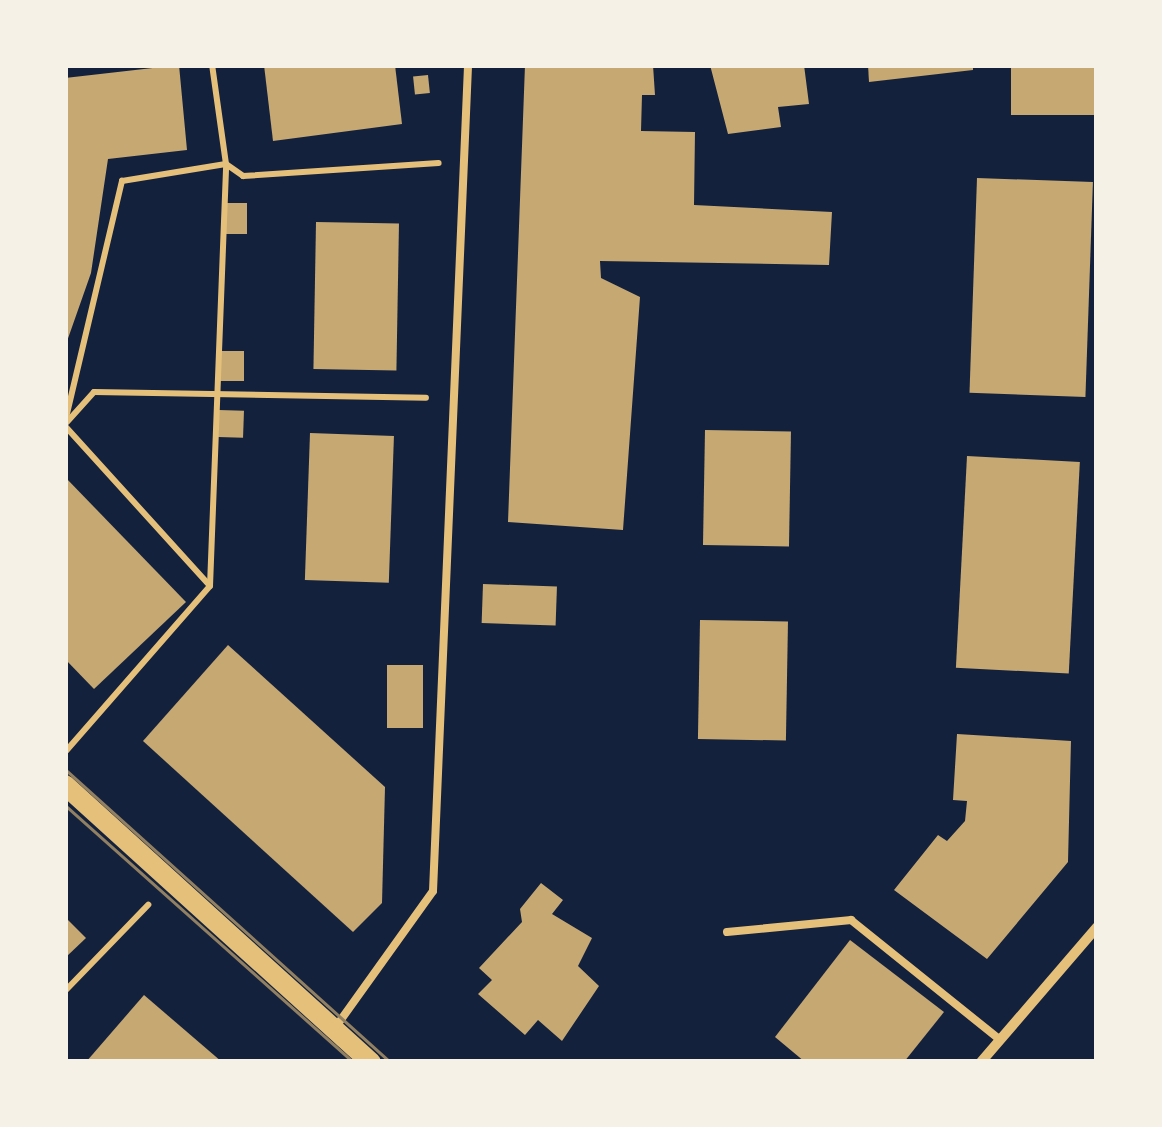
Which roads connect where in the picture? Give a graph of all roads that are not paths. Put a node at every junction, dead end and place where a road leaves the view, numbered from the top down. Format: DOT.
graph roads {
  1 [pos="468,65"];
  2 [pos="65,785"];
  3 [pos="1097,927"];
  4 [pos="727,932"];
  5 [pos="334,1030"];
  6 [pos="1000,1040"];
  7 [pos="372,1062"];
  8 [pos="981,1062"];
  1 -- 5 [label="lane"];
  2 -- 5 [label="main road"];
  3 -- 6 [label="street"];
  4 -- 6 [label="lane"];
  5 -- 7 [label="main road"];
  6 -- 8 [label="street"];
}
